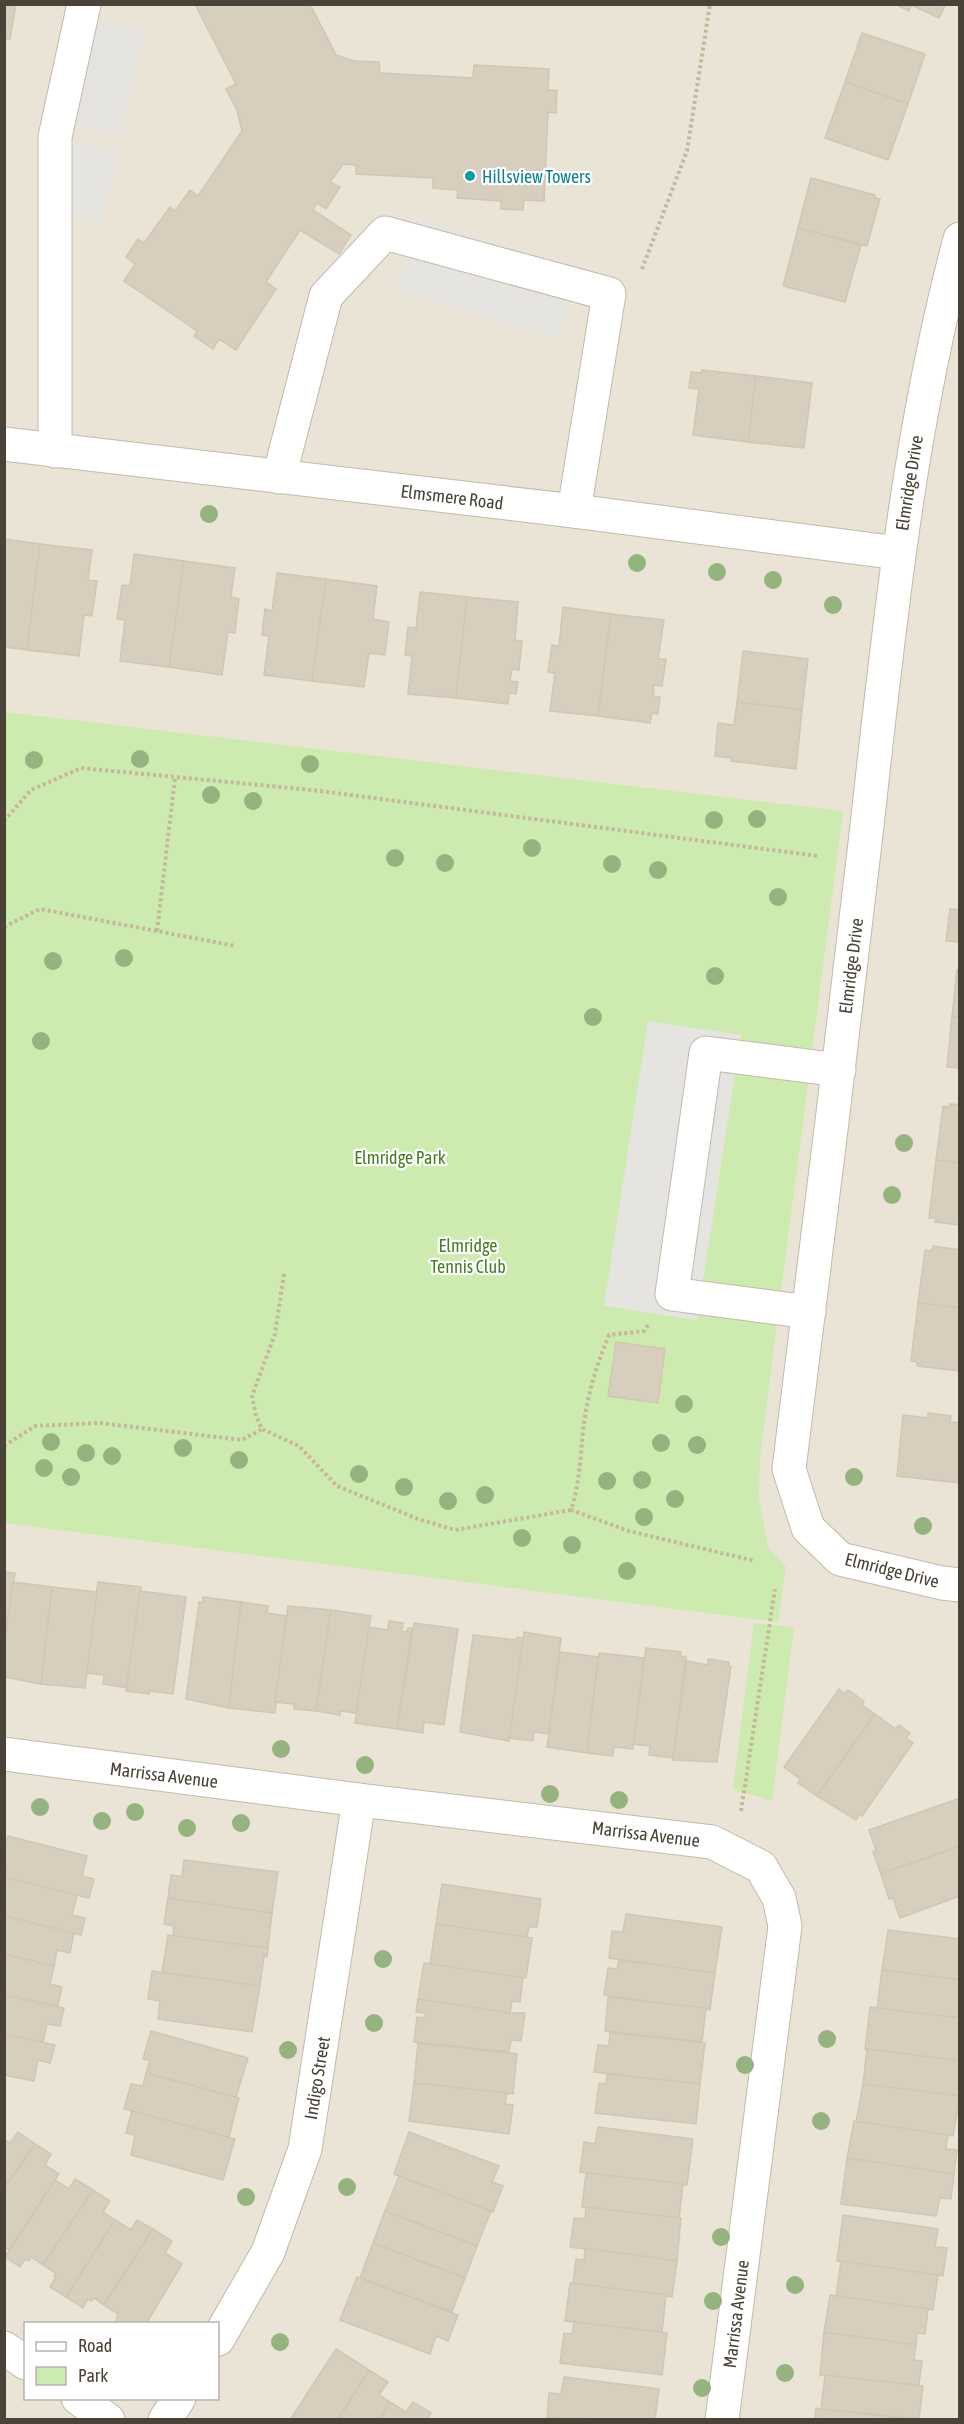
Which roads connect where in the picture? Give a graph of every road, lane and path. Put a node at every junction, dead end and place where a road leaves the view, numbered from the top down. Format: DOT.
graph roads {
  1 [pos="84,4"];
  2 [pos="710,4"];
  3 [pos="960,239"];
  4 [pos="609,294"];
  5 [pos="4,444"];
  6 [pos="55,451"];
  7 [pos="279,477"];
  8 [pos="574,512"];
  9 [pos="898,553"];
  10 [pos="175,778"];
  11 [pos="4,821"];
  12 [pos="818,856"];
  13 [pos="4,927"];
  14 [pos="157,932"];
  15 [pos="236,946"];
  16 [pos="839,1070"];
  17 [pos="284,1274"];
  18 [pos="672,1294"];
  19 [pos="809,1312"];
  20 [pos="262,1429"];
  21 [pos="4,1446"];
  22 [pos="571,1510"];
  23 [pos="755,1561"];
  24 [pos="960,1585"];
  25 [pos="775,1589"];
  26 [pos="4,1754"];
  27 [pos="359,1800"];
  28 [pos="734,1854"];
  29 [pos="219,2337"];
  30 [pos="4,2348"];
  31 [pos="24,2362"];
  32 [pos="81,2400"];
  33 [pos="178,2400"];
  34 [pos="108,2420"];
  35 [pos="165,2420"];
  36 [pos="722,2420"];
  1 -- 6 [label="street"];
  2 -- 4 [label="path"];
  3 -- 9 [label="street, Elmridge Drive"];
  4 -- 7 [label="street"];
  4 -- 8 [label="street"];
  5 -- 6 [label="street, Elmsmere Road"];
  6 -- 7 [label="street, Elmsmere Road"];
  7 -- 8 [label="street, Elmsmere Road"];
  8 -- 9 [label="street, Elmsmere Road"];
  9 -- 16 [label="street, Elmridge Drive"];
  10 -- 11 [label="path"];
  10 -- 12 [label="path"];
  10 -- 14 [label="path"];
  13 -- 14 [label="path"];
  14 -- 15 [label="path"];
  16 -- 18 [label="street"];
  16 -- 19 [label="street, Elmridge Drive"];
  17 -- 20 [label="path"];
  18 -- 19 [label="street"];
  18 -- 22 [label="path"];
  19 -- 24 [label="street, Elmridge Drive"];
  20 -- 21 [label="path"];
  20 -- 22 [label="path"];
  22 -- 23 [label="path"];
  25 -- 28 [label="path"];
  26 -- 27 [label="street, Marrissa Avenue"];
  27 -- 28 [label="street, Marrissa Avenue"];
  27 -- 29 [label="street, Indigo Street"];
  28 -- 36 [label="street, Marrissa Avenue"];
  30 -- 31 [label="street"];
  32 -- 34 [label="street"];
  33 -- 35 [label="street"];
}
